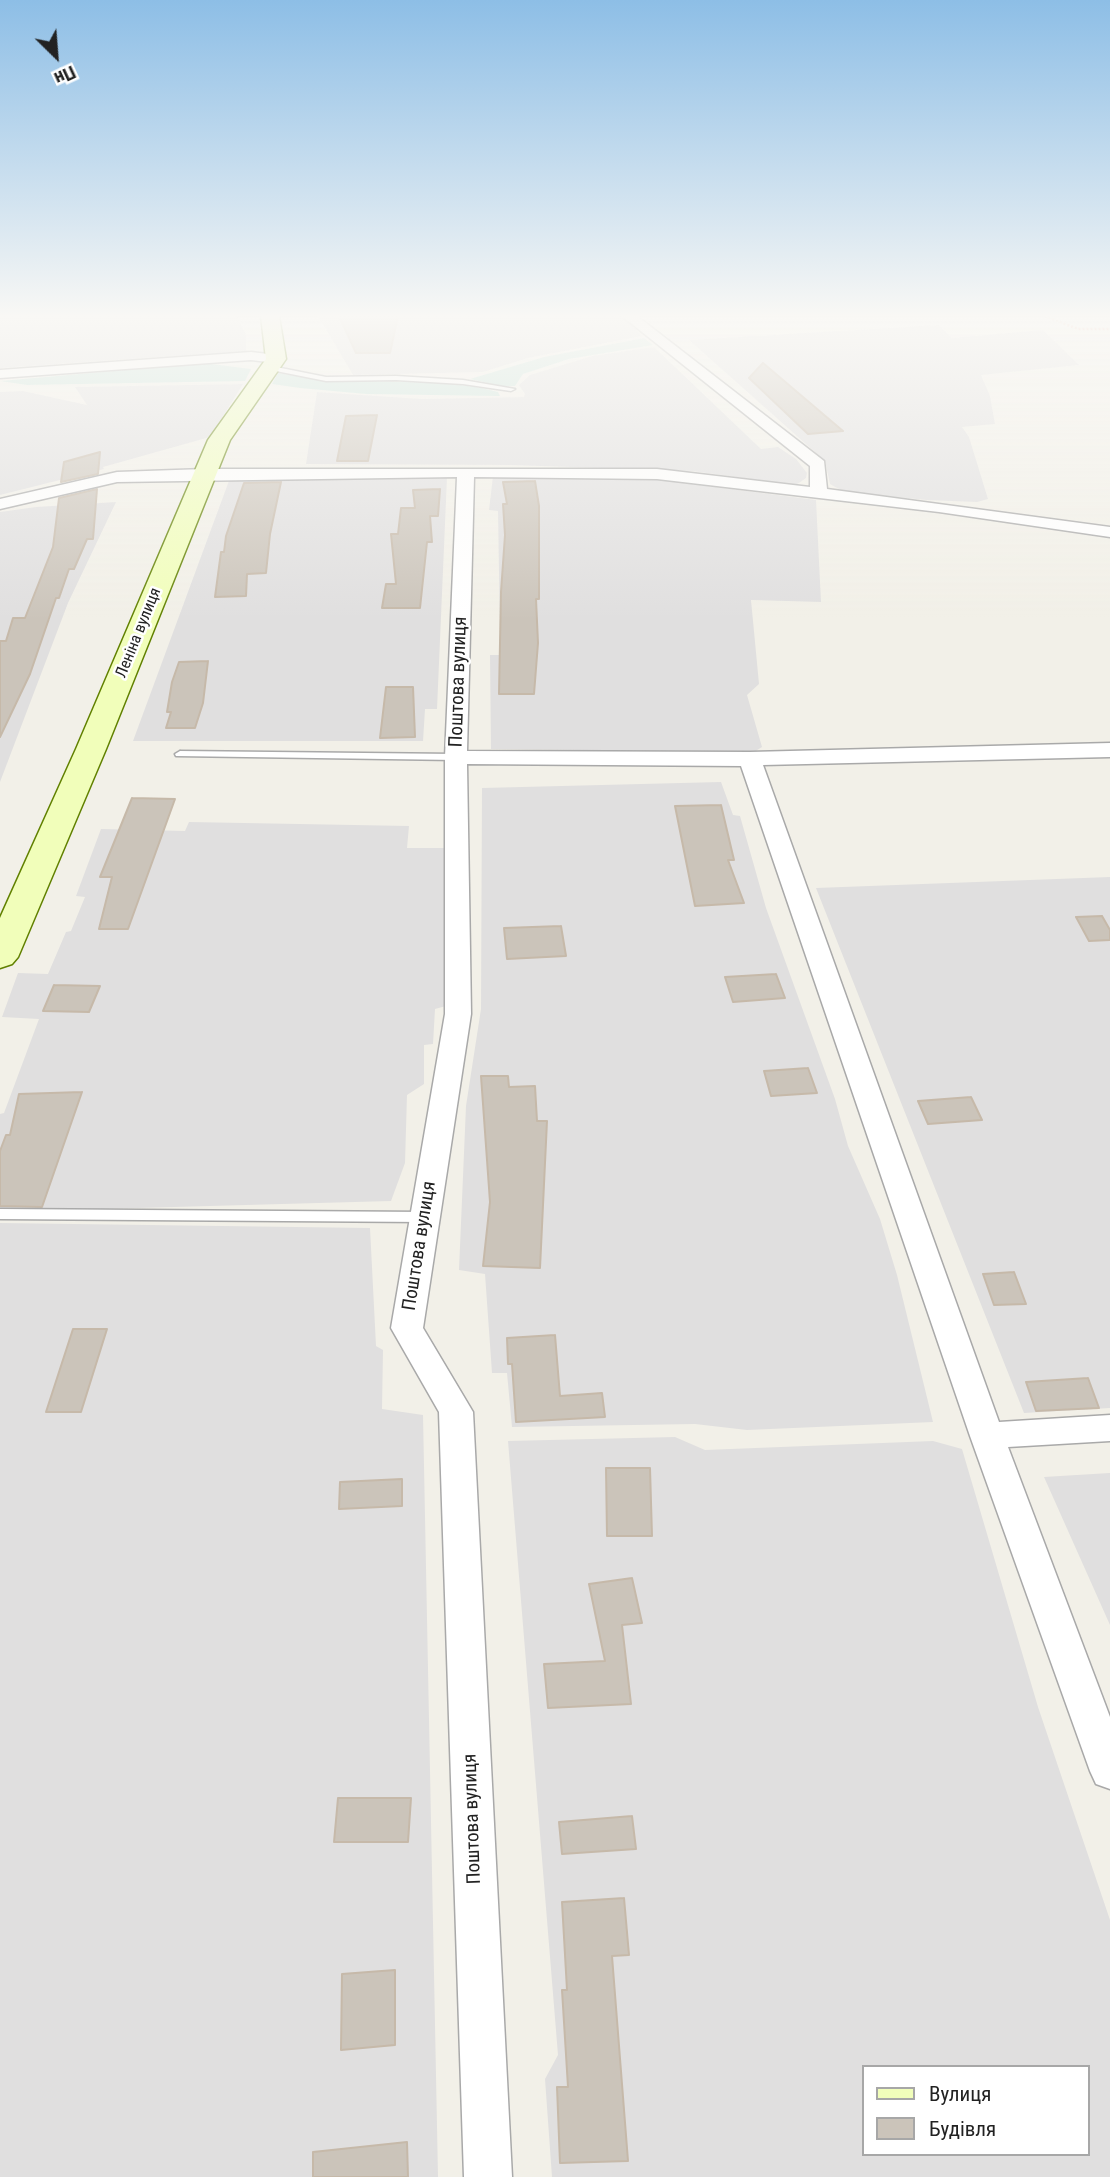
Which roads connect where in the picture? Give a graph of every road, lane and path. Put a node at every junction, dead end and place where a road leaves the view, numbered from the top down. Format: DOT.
graph roads {
  1 [pos="235,418"];
  2 [pos="759,418"];
  3 [pos="466,472"];
  4 [pos="205,474"];
  5 [pos="819,494"];
  6 [pos="0,504"];
  7 [pos="1110,532"];
  8 [pos="1110,750"];
  9 [pos="180,754"];
  10 [pos="456,757"];
  11 [pos="750,759"];
  12 [pos="0,957"];
  13 [pos="0,1214"];
  14 [pos="425,1217"];
  15 [pos="1110,1428"];
  16 [pos="987,1437"];
  17 [pos="1110,1771"];
  18 [pos="488,2177"];
  1 -- 4 [label="street, Леніна вулиця"];
  2 -- 5 [label="street"];
  3 -- 4 [label="street"];
  3 -- 5 [label="street"];
  3 -- 10 [label="street, Поштова вулиця"];
  4 -- 6 [label="street"];
  4 -- 12 [label="street, Леніна вулиця"];
  5 -- 7 [label="street"];
  8 -- 11 [label="street"];
  9 -- 10 [label="lane"];
  10 -- 11 [label="street"];
  10 -- 14 [label="street, Поштова вулиця"];
  11 -- 16 [label="street"];
  13 -- 14 [label="lane"];
  14 -- 18 [label="street, Поштова вулиця"];
  15 -- 16 [label="street"];
  16 -- 17 [label="street"];
}
